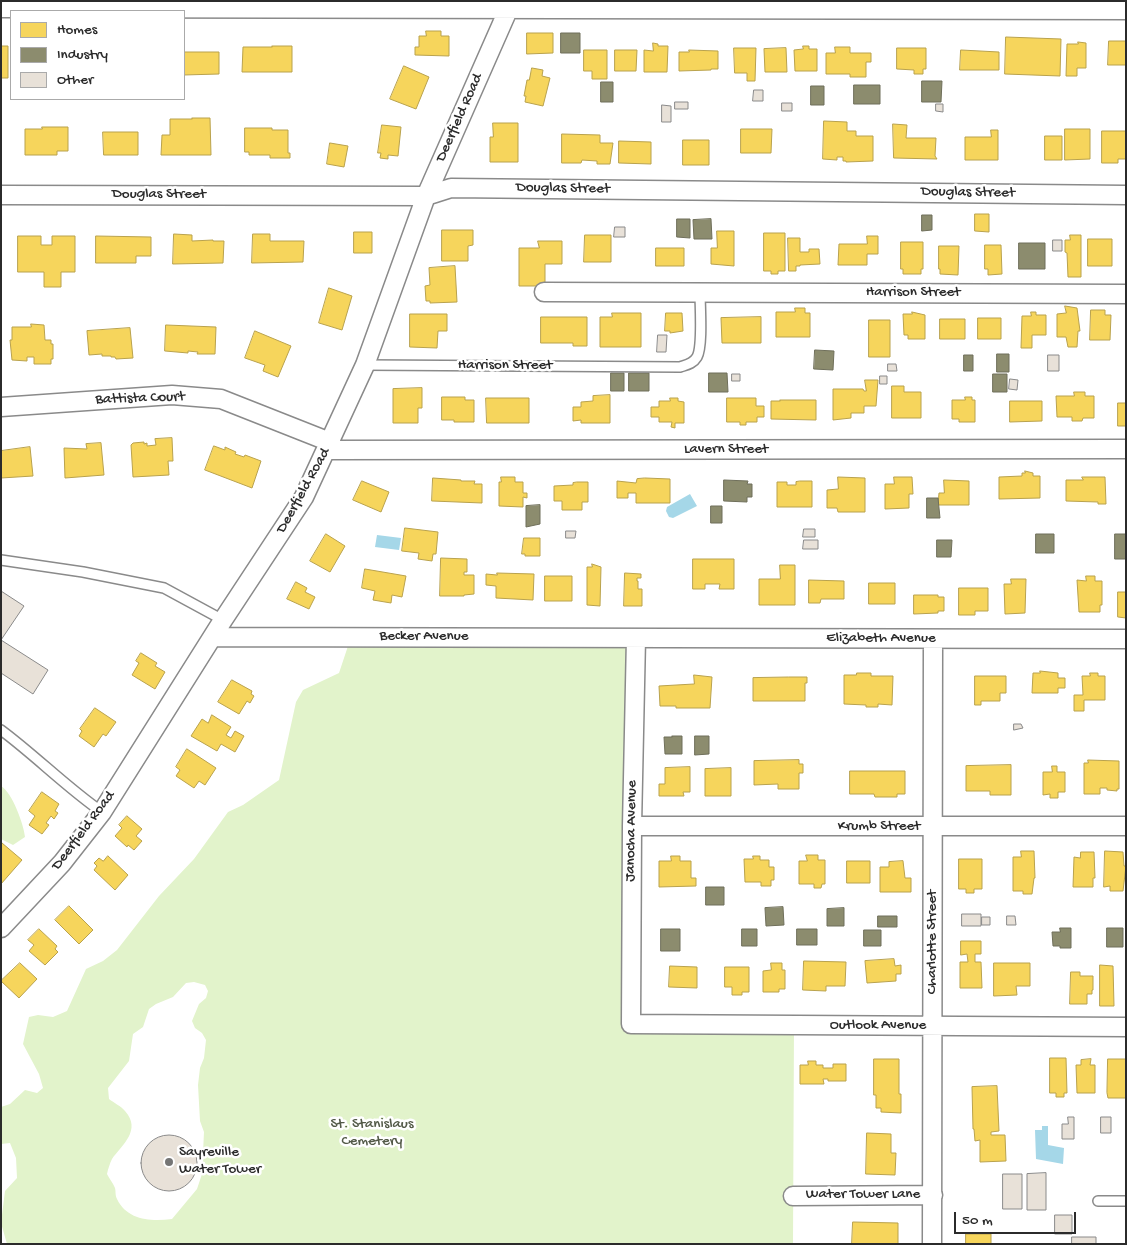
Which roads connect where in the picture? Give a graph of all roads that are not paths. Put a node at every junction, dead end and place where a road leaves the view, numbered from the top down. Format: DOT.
graph roads {
  1 [pos="511,5"];
  2 [pos="1,8"];
  3 [pos="1126,10"];
  4 [pos="1,195"];
  5 [pos="1126,195"];
  6 [pos="426,196"];
  7 [pos="544,292"];
  8 [pos="700,292"];
  9 [pos="1126,294"];
  10 [pos="365,365"];
  11 [pos="1,406"];
  12 [pos="328,446"];
  13 [pos="1126,449"];
  14 [pos="1,560"];
  15 [pos="223,620"];
  16 [pos="213,637"];
  17 [pos="636,638"];
  18 [pos="1126,639"];
  19 [pos="933,640"];
  20 [pos="1,730"];
  21 [pos="102,812"];
  22 [pos="632,826"];
  23 [pos="1126,826"];
  24 [pos="933,827"];
  25 [pos="1,928"];
  26 [pos="631,1024"];
  27 [pos="933,1027"];
  28 [pos="1126,1027"];
  29 [pos="932,1195"];
  30 [pos="793,1196"];
  31 [pos="1098,1201"];
  32 [pos="1126,1201"];
  33 [pos="932,1244"];
  1 -- 2 [label="street"];
  1 -- 3 [label="street"];
  1 -- 6 [label="street, Deerfield Road"];
  4 -- 6 [label="street, Douglas Street"];
  5 -- 6 [label="street, Douglas Street"];
  6 -- 10 [label="street, Deerfield Road"];
  7 -- 8 [label="street, Harrison Street"];
  8 -- 9 [label="street, Harrison Street"];
  8 -- 10 [label="lane, Harrison Street"];
  10 -- 12 [label="street, Deerfield Road"];
  11 -- 12 [label="street, Battista Court"];
  12 -- 13 [label="street, Lavern Street"];
  12 -- 15 [label="street, Deerfield Road"];
  14 -- 15 [label="lane"];
  15 -- 16 [label="street, Deerfield Road"];
  16 -- 17 [label="street, Becker Avenue"];
  16 -- 21 [label="street, Deerfield Road"];
  17 -- 19 [label="street, Elizabeth Avenue"];
  17 -- 22 [label="street, Janocha Avenue"];
  18 -- 19 [label="street, Elizabeth Avenue"];
  19 -- 24 [label="street, Charlotte Street"];
  20 -- 21 [label="lane"];
  21 -- 25 [label="street, Deerfield Road"];
  22 -- 24 [label="street, Krumb Street"];
  22 -- 26 [label="street, Janocha Avenue"];
  23 -- 24 [label="street, Krumb Street"];
  24 -- 27 [label="street, Charlotte Street"];
  26 -- 27 [label="street, Outlook Avenue"];
  27 -- 28 [label="street, Outlook Avenue"];
  27 -- 29 [label="street, Charlotte Street"];
  29 -- 30 [label="street, Water Tower Lane"];
  29 -- 33 [label="street, Charlotte Street"];
  31 -- 32 [label="lane"];
}
